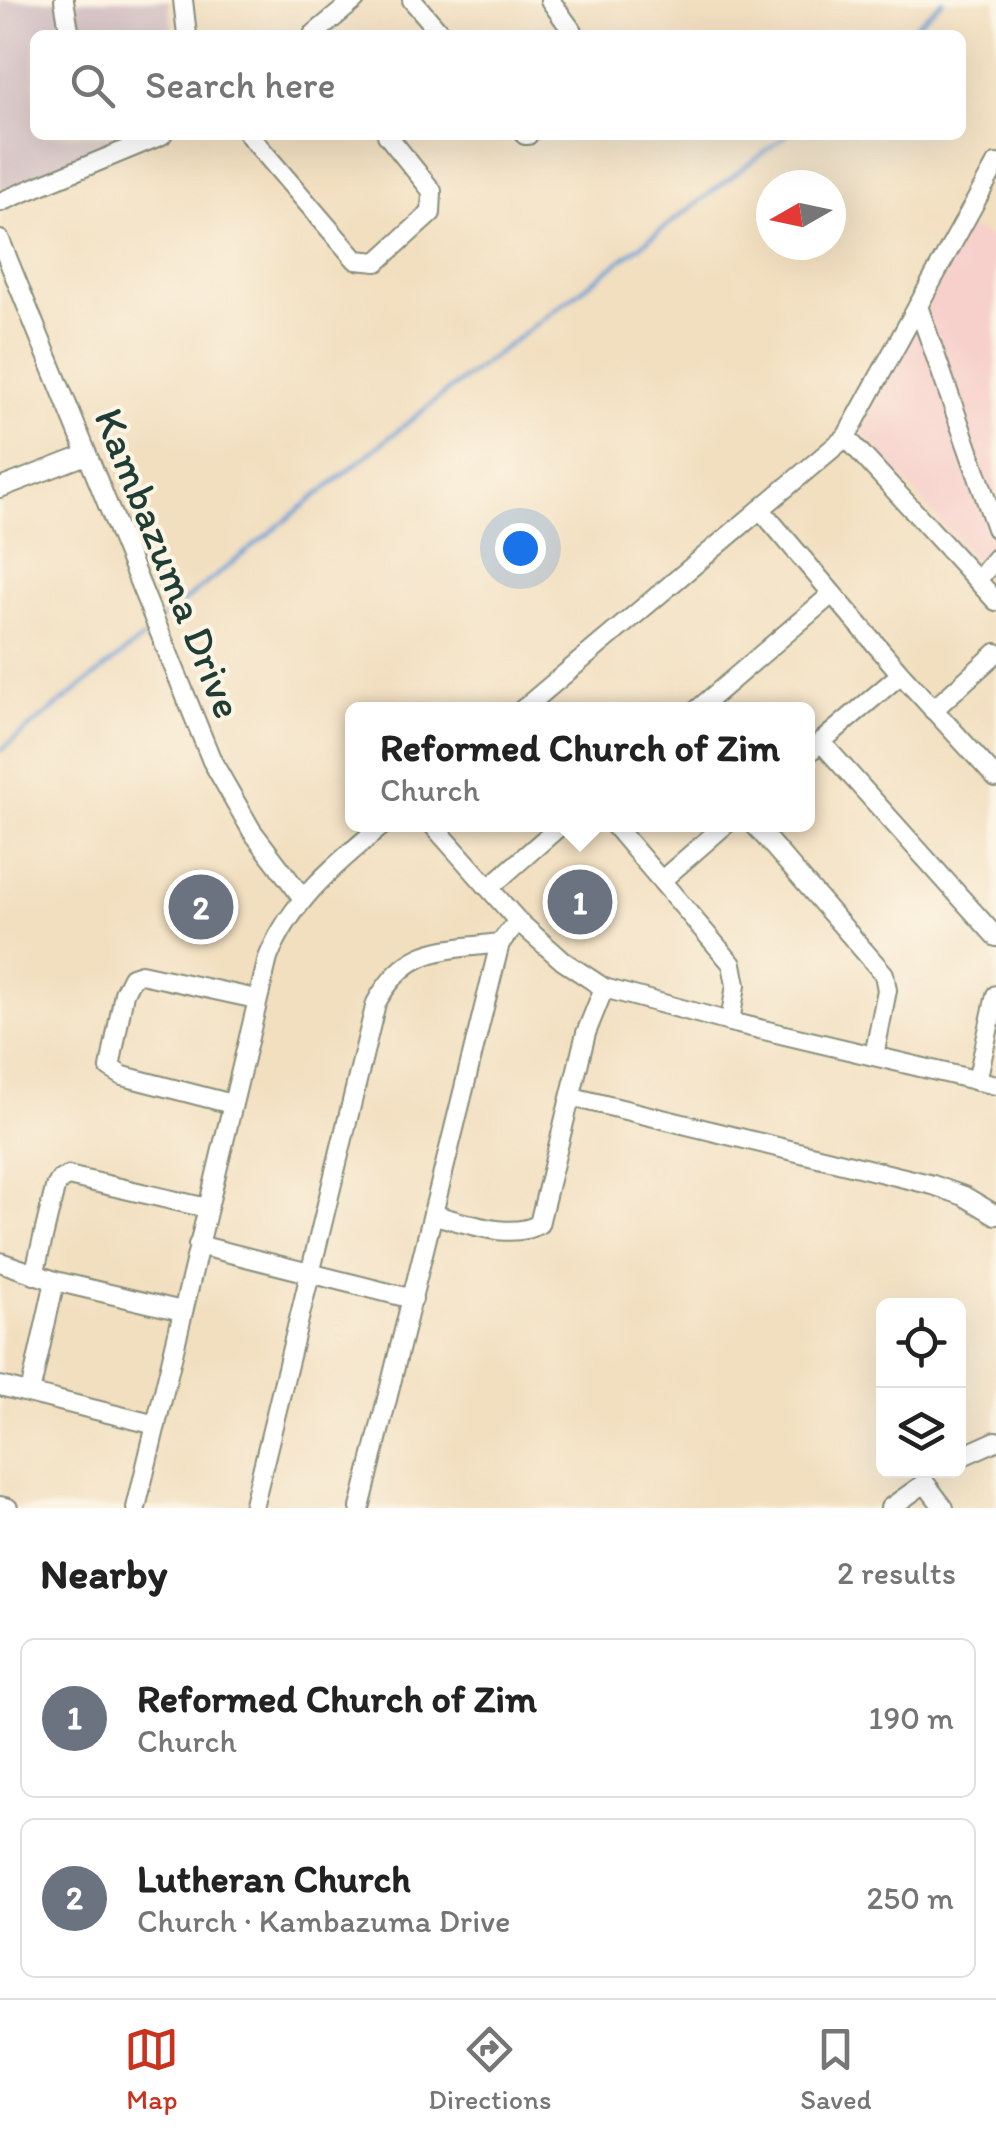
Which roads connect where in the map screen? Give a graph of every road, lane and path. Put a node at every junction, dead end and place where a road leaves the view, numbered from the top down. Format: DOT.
graph roads {
  1 [pos="64,0"];
  2 [pos="183,0"];
  3 [pos="355,0"];
  4 [pos="412,0"];
  5 [pos="550,0"];
  6 [pos="69,30"];
  7 [pos="186,30"];
  8 [pos="319,30"];
  9 [pos="438,30"];
  10 [pos="571,30"];
  11 [pos="150,140"];
  12 [pos="253,140"];
  13 [pos="391,140"];
  14 [pos="996,164"];
  15 [pos="0,202"];
  16 [pos="0,240"];
  17 [pos="918,306"];
  18 [pos="846,436"];
  19 [pos="86,455"];
  20 [pos="0,488"];
  21 [pos="760,510"];
  22 [pos="996,528"];
  23 [pos="996,558"];
  24 [pos="978,580"];
  25 [pos="832,594"];
  26 [pos="996,600"];
  27 [pos="996,652"];
  28 [pos="901,674"];
  29 [pos="532,702"];
  30 [pos="706,702"];
  31 [pos="933,710"];
  32 [pos="815,746"];
  33 [pos="815,748"];
  34 [pos="996,778"];
  35 [pos="375,832"];
  36 [pos="439,832"];
  37 [pos="553,832"];
  38 [pos="621,832"];
  39 [pos="717,832"];
  40 [pos="761,832"];
  41 [pos="662,880"];
  42 [pos="489,888"];
  43 [pos="302,897"];
  44 [pos="518,921"];
  45 [pos="996,937"];
  46 [pos="500,943"];
  47 [pos="604,988"];
  48 [pos="996,995"];
  49 [pos="256,999"];
  50 [pos="730,1022"];
  51 [pos="874,1056"];
  52 [pos="976,1080"];
  53 [pos="996,1085"];
  54 [pos="572,1096"];
  55 [pos="232,1104"];
  56 [pos="207,1208"];
  57 [pos="434,1215"];
  58 [pos="996,1215"];
  59 [pos="198,1245"];
  60 [pos="0,1262"];
  61 [pos="310,1273"];
  62 [pos="34,1274"];
  63 [pos="55,1281"];
  64 [pos="413,1298"];
  65 [pos="182,1311"];
  66 [pos="0,1386"];
  67 [pos="30,1393"];
  68 [pos="156,1425"];
  69 [pos="996,1442"];
  70 [pos="966,1455"];
  71 [pos="930,1478"];
  72 [pos="925,1482"];
  73 [pos="0,1506"];
  74 [pos="8,1508"];
  75 [pos="136,1508"];
  76 [pos="253,1508"];
  77 [pos="360,1508"];
  78 [pos="890,1508"];
  79 [pos="944,1508"];
  1 -- 6 [label="street"];
  2 -- 7 [label="street"];
  3 -- 8 [label="street"];
  4 -- 9 [label="street"];
  5 -- 10 [label="street"];
  11 -- 15 [label="street"];
  12 -- 13 [label="street"];
  14 -- 17 [label="street"];
  16 -- 19 [label="street, Kambazuma Drive"];
  17 -- 18 [label="street"];
  17 -- 22 [label="street"];
  18 -- 21 [label="street"];
  18 -- 24 [label="street"];
  19 -- 20 [label="street"];
  19 -- 43 [label="street, Kambazuma Drive"];
  21 -- 25 [label="street"];
  21 -- 29 [label="street"];
  23 -- 24 [label="street"];
  24 -- 26 [label="street"];
  25 -- 28 [label="street"];
  25 -- 30 [label="street"];
  27 -- 31 [label="street"];
  28 -- 31 [label="street"];
  28 -- 32 [label="street"];
  31 -- 34 [label="street"];
  33 -- 45 [label="street"];
  35 -- 43 [label="street"];
  36 -- 42 [label="street"];
  37 -- 42 [label="street"];
  38 -- 41 [label="street"];
  39 -- 41 [label="street"];
  40 -- 51 [label="street"];
  41 -- 50 [label="street"];
  42 -- 44 [label="street"];
  43 -- 49 [label="street"];
  44 -- 46 [label="street"];
  44 -- 47 [label="street"];
  46 -- 57 [label="street"];
  46 -- 61 [label="street"];
  47 -- 50 [label="street"];
  47 -- 54 [label="street"];
  48 -- 52 [label="street"];
  49 -- 55 [label="street"];
  49 -- 55 [label="street"];
  50 -- 51 [label="street"];
  51 -- 52 [label="street"];
  52 -- 53 [label="street"];
  54 -- 57 [label="street"];
  54 -- 58 [label="street"];
  55 -- 56 [label="street"];
  56 -- 59 [label="street"];
  56 -- 62 [label="street"];
  57 -- 64 [label="street"];
  59 -- 61 [label="street"];
  59 -- 65 [label="street"];
  60 -- 62 [label="street"];
  61 -- 64 [label="street"];
  61 -- 76 [label="street"];
  62 -- 63 [label="street"];
  63 -- 65 [label="street"];
  63 -- 67 [label="street"];
  64 -- 77 [label="street"];
  65 -- 68 [label="street"];
  66 -- 67 [label="street"];
  67 -- 68 [label="street"];
  68 -- 75 [label="street"];
  69 -- 70 [label="street"];
  71 -- 72 [label="street"];
  72 -- 78 [label="street"];
  72 -- 79 [label="street"];
  73 -- 74 [label="street"];
}
